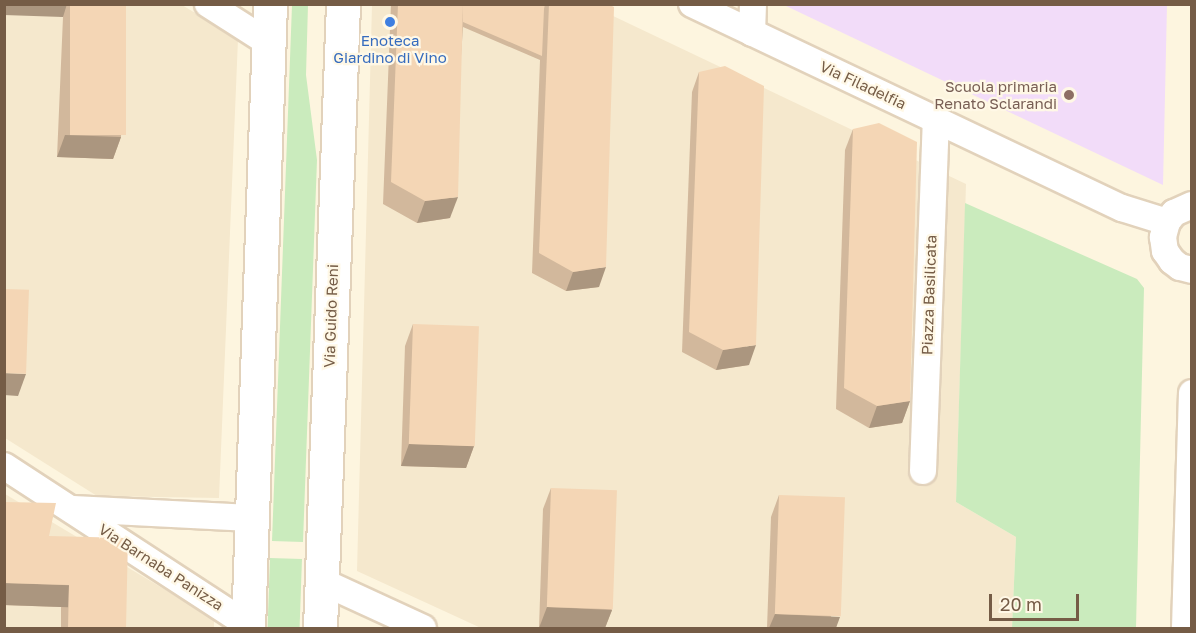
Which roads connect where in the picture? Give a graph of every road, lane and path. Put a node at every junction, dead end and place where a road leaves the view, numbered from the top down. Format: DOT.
graph roads {
  1 [pos="208,4"];
  2 [pos="270,4"];
  3 [pos="343,4"];
  4 [pos="692,4"];
  5 [pos="753,4"];
  6 [pos="752,33"];
  7 [pos="269,43"];
  8 [pos="936,119"];
  9 [pos="1191,205"];
  10 [pos="1167,222"];
  11 [pos="1191,270"];
  12 [pos="1191,393"];
  13 [pos="4,466"];
  14 [pos="922,471"];
  15 [pos="73,509"];
  16 [pos="251,518"];
  17 [pos="321,581"];
  18 [pos="248,627"];
  19 [pos="320,628"];
  20 [pos="423,628"];
  21 [pos="1185,628"];
  1 -- 7 [label="street"];
  2 -- 7 [label="main road"];
  3 -- 17 [label="main road, Via Guido Reni"];
  4 -- 6 [label="street, Via Filadelfia"];
  5 -- 6 [label="street"];
  6 -- 8 [label="street, Via Filadelfia"];
  7 -- 16 [label="main road"];
  8 -- 10 [label="street, Via Filadelfia"];
  8 -- 14 [label="street, Piazza Basilicata"];
  9 -- 10 [label="street"];
  10 -- 11 [label="street"];
  12 -- 21 [label="street"];
  13 -- 15 [label="street, Via Barnaba Panizza"];
  15 -- 16 [label="street, Via Barnaba Panizza"];
  15 -- 18 [label="street, Via Barnaba Panizza"];
  16 -- 18 [label="main road"];
  17 -- 19 [label="main road, Via Guido Reni"];
  17 -- 20 [label="street"];
}
